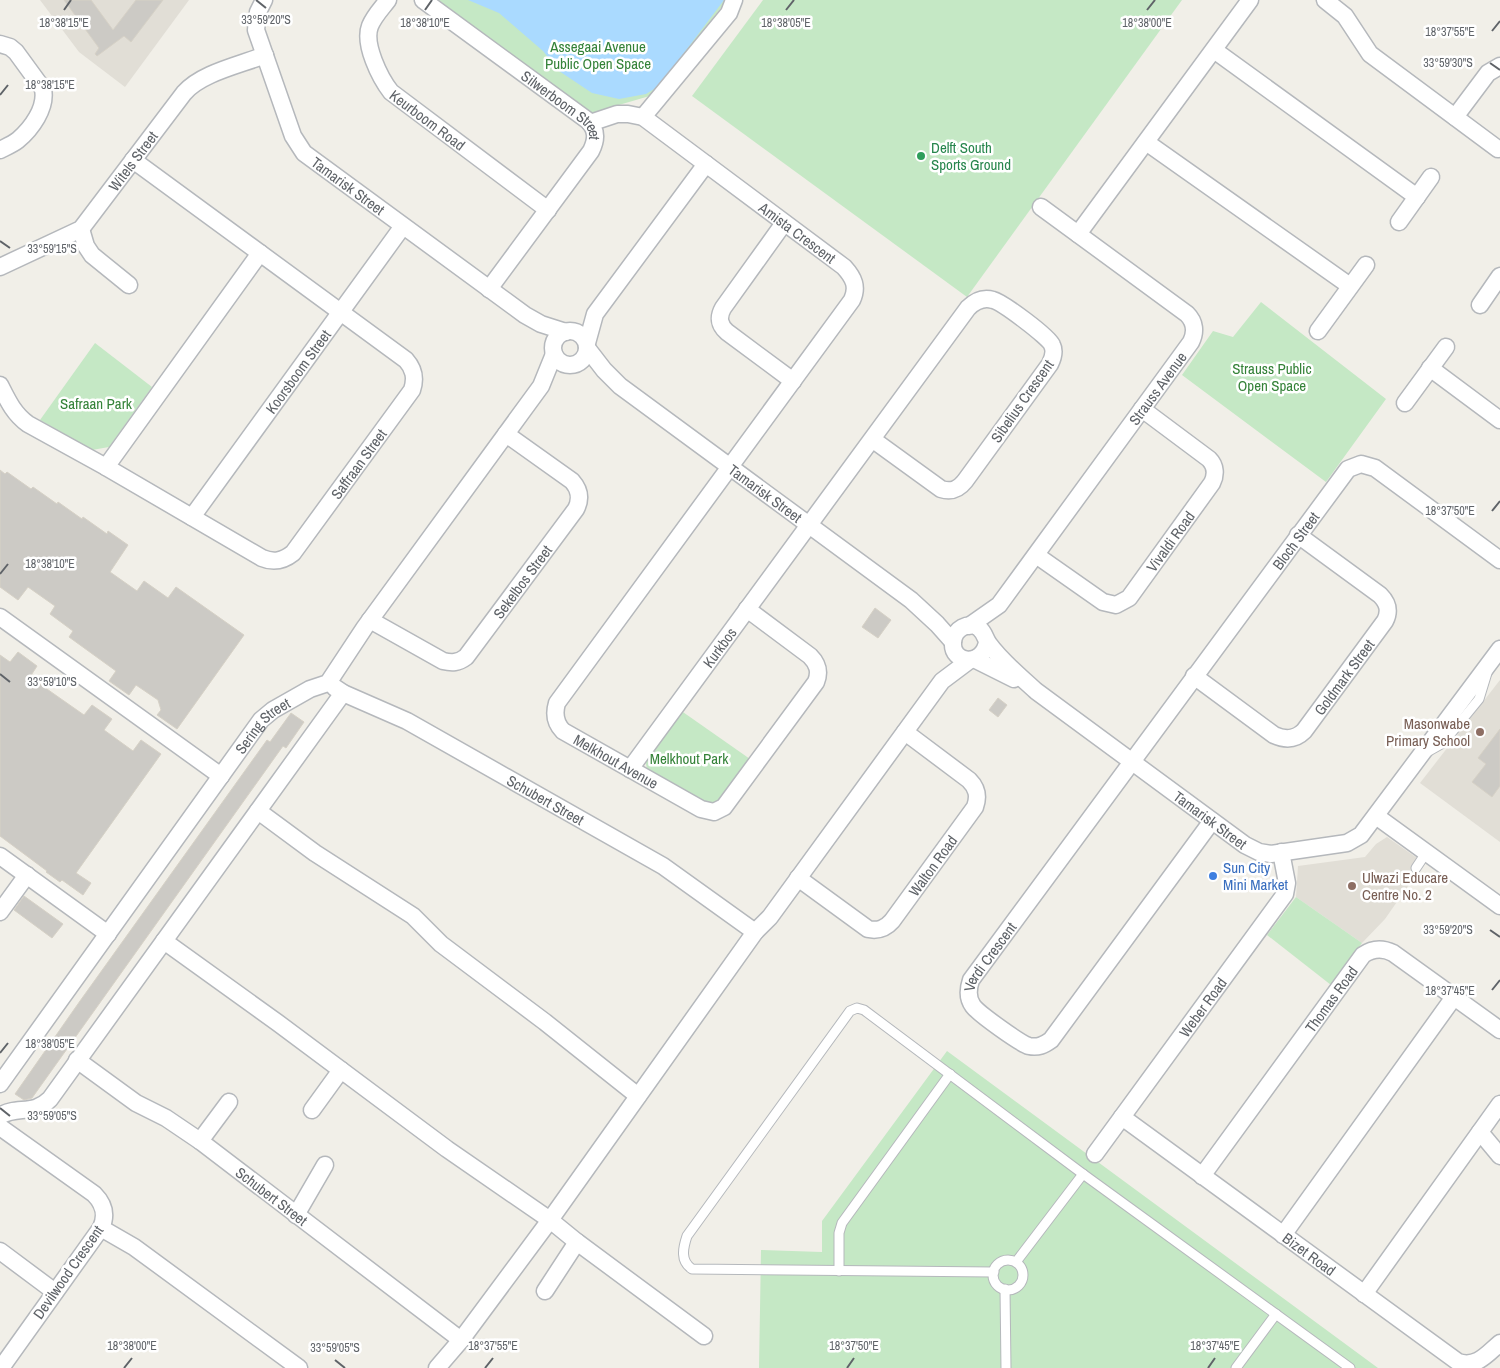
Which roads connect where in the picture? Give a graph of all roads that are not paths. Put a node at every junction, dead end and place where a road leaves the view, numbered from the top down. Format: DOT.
graph roads {
  1 [pos="264,0"];
  2 [pos="388,0"];
  3 [pos="422,0"];
  4 [pos="734,0"];
  5 [pos="1250,0"];
  6 [pos="1325,0"];
  7 [pos="0,44"];
  8 [pos="1214,50"];
  9 [pos="265,56"];
  10 [pos="1500,66"];
  11 [pos="643,117"];
  12 [pos="1455,117"];
  13 [pos="590,123"];
  14 [pos="1146,142"];
  15 [pos="1498,149"];
  16 [pos="0,150"];
  17 [pos="134,160"];
  18 [pos="706,164"];
  19 [pos="1431,177"];
  20 [pos="1417,197"];
  21 [pos="1041,208"];
  22 [pos="548,210"];
  23 [pos="1398,222"];
  24 [pos="784,223"];
  25 [pos="403,226"];
  26 [pos="81,229"];
  27 [pos="1078,234"];
  28 [pos="260,253"];
  29 [pos="1366,265"];
  30 [pos="0,267"];
  31 [pos="1499,278"];
  32 [pos="129,285"];
  33 [pos="1350,286"];
  34 [pos="489,289"];
  35 [pos="1480,305"];
  36 [pos="340,312"];
  37 [pos="594,314"];
  38 [pos="525,315"];
  39 [pos="1318,331"];
  40 [pos="569,332"];
  41 [pos="587,346"];
  42 [pos="1446,347"];
  43 [pos="554,351"];
  44 [pos="572,366"];
  45 [pos="1430,368"];
  46 [pos="793,381"];
  47 [pos="0,385"];
  48 [pos="541,386"];
  49 [pos="620,386"];
  50 [pos="1404,403"];
  51 [pos="1142,409"];
  52 [pos="1500,420"];
  53 [pos="506,434"];
  54 [pos="872,439"];
  55 [pos="106,467"];
  56 [pos="731,467"];
  57 [pos="192,517"];
  58 [pos="809,525"];
  59 [pos="1298,535"];
  60 [pos="1036,555"];
  61 [pos="1500,560"];
  62 [pos="912,600"];
  63 [pos="999,605"];
  64 [pos="748,609"];
  65 [pos="0,616"];
  66 [pos="370,620"];
  67 [pos="968,626"];
  68 [pos="987,640"];
  69 [pos="953,645"];
  70 [pos="1500,649"];
  71 [pos="972,660"];
  72 [pos="1194,676"];
  73 [pos="942,681"];
  74 [pos="328,683"];
  75 [pos="1036,691"];
  76 [pos="343,693"];
  77 [pos="905,732"];
  78 [pos="1131,761"];
  79 [pos="630,769"];
  80 [pos="221,776"];
  81 [pos="258,811"];
  82 [pos="1376,816"];
  83 [pos="1212,821"];
  84 [pos="1280,852"];
  85 [pos="1426,853"];
  86 [pos="0,856"];
  87 [pos="1416,868"];
  88 [pos="27,876"];
  89 [pos="798,878"];
  90 [pos="1500,906"];
  91 [pos="0,912"];
  92 [pos="755,932"];
  93 [pos="108,934"];
  94 [pos="164,941"];
  95 [pos="1454,997"];
  96 [pos="1500,1030"];
  97 [pos="77,1060"];
  98 [pos="341,1070"];
  99 [pos="950,1074"];
  100 [pos="0,1084"];
  101 [pos="638,1096"];
  102 [pos="229,1102"];
  103 [pos="1500,1104"];
  104 [pos="312,1110"];
  105 [pos="0,1116"];
  106 [pos="1122,1117"];
  107 [pos="0,1127"];
  108 [pos="1480,1132"];
  109 [pos="200,1142"];
  110 [pos="1095,1154"];
  111 [pos="1500,1156"];
  112 [pos="325,1164"];
  113 [pos="1083,1174"];
  114 [pos="1202,1176"];
  115 [pos="296,1215"];
  116 [pos="550,1220"];
  117 [pos="101,1228"];
  118 [pos="1283,1235"];
  119 [pos="577,1242"];
  120 [pos="0,1251"];
  121 [pos="1016,1262"];
  122 [pos="838,1271"];
  123 [pos="994,1272"];
  124 [pos="1005,1289"];
  125 [pos="544,1291"];
  126 [pos="55,1292"];
  127 [pos="1364,1294"];
  128 [pos="1276,1314"];
  129 [pos="704,1336"];
  130 [pos="461,1340"];
  131 [pos="1500,1343"];
  132 [pos="1,1368"];
  133 [pos="299,1368"];
  134 [pos="437,1368"];
  135 [pos="1006,1368"];
  136 [pos="1236,1368"];
  137 [pos="1350,1368"];
  1 -- 9 [label="street, Tamarisk Street"];
  2 -- 22 [label="street, Keurboom Road"];
  3 -- 13 [label="street, Silwerboom Street"];
  4 -- 11 [label="street"];
  5 -- 8 [label="street"];
  6 -- 12 [label="street"];
  7 -- 16 [label="street"];
  8 -- 14 [label="street"];
  8 -- 20 [label="street"];
  9 -- 17 [label="street, Witels Street"];
  9 -- 25 [label="street, Tamarisk Street"];
  10 -- 12 [label="street"];
  11 -- 13 [label="street"];
  11 -- 18 [label="street, Amista Crescent"];
  12 -- 15 [label="street"];
  13 -- 22 [label="street, Silwerboom Street"];
  14 -- 27 [label="street"];
  14 -- 33 [label="street"];
  17 -- 26 [label="street, Witels Street"];
  17 -- 28 [label="street, Saffraan Street"];
  18 -- 24 [label="street, Amista Crescent"];
  18 -- 37 [label="street"];
  19 -- 20 [label="street"];
  20 -- 23 [label="street"];
  21 -- 27 [label="street, Strauss Avenue"];
  22 -- 34 [label="street, Silwerboom Street"];
  24 -- 46 [label="street, Amista Crescent"];
  24 -- 46 [label="street"];
  25 -- 34 [label="street, Tamarisk Street"];
  25 -- 36 [label="street, Koorsboom Street"];
  26 -- 30 [label="street, Witels Street"];
  26 -- 32 [label="street"];
  27 -- 51 [label="street, Strauss Avenue"];
  28 -- 36 [label="street, Saffraan Street"];
  28 -- 55 [label="street"];
  29 -- 33 [label="street"];
  31 -- 35 [label="street"];
  33 -- 39 [label="street"];
  34 -- 38 [label="street, Tamarisk Street"];
  36 -- 57 [label="street, Koorsboom Street"];
  36 -- 57 [label="street, Saffraan Street"];
  37 -- 40 [label="street"];
  37 -- 41 [label="street"];
  38 -- 40 [label="street, Tamarisk Street"];
  38 -- 43 [label="street, Tamarisk Street"];
  40 -- 41 [label="street"];
  40 -- 43 [label="street"];
  41 -- 44 [label="street"];
  41 -- 49 [label="street, Tamarisk Street"];
  42 -- 45 [label="street"];
  43 -- 44 [label="street"];
  43 -- 48 [label="street"];
  44 -- 48 [label="street"];
  44 -- 49 [label="street, Tamarisk Street"];
  45 -- 50 [label="street"];
  45 -- 52 [label="street"];
  46 -- 56 [label="street, Amista Crescent"];
  47 -- 55 [label="street, Saffraan Street"];
  48 -- 53 [label="street"];
  49 -- 56 [label="street, Tamarisk Street"];
  51 -- 60 [label="street, Strauss Avenue"];
  51 -- 60 [label="street, Vivaldi Road"];
  53 -- 66 [label="street"];
  53 -- 66 [label="street, Sekelbos Street"];
  54 -- 54 [label="street, Sibelius Crescent"];
  54 -- 58 [label="street, Sibelius Crescent"];
  55 -- 57 [label="street, Saffraan Street"];
  56 -- 58 [label="street, Tamarisk Street"];
  56 -- 79 [label="street, Melkhout Avenue"];
  58 -- 62 [label="street, Tamarisk Street"];
  58 -- 64 [label="street, Kurkbos"];
  59 -- 61 [label="street, Bloch Street"];
  59 -- 72 [label="street, Bloch Street"];
  59 -- 72 [label="street, Goldmark Street"];
  60 -- 63 [label="street, Strauss Avenue"];
  62 -- 67 [label="street, Tamarisk Street"];
  62 -- 69 [label="street, Tamarisk Street"];
  63 -- 67 [label="street, Strauss Avenue"];
  63 -- 68 [label="street, Strauss Avenue"];
  64 -- 79 [label="street, Kurkbos"];
  64 -- 79 [label="street, Melkhout Avenue"];
  65 -- 80 [label="street"];
  66 -- 74 [label="street"];
  67 -- 68 [label="street"];
  67 -- 69 [label="street"];
  68 -- 71 [label="street"];
  68 -- 75 [label="street, Tamarisk Street"];
  69 -- 71 [label="street"];
  69 -- 73 [label="street"];
  70 -- 82 [label="street, Tamarisk Street"];
  71 -- 73 [label="street"];
  71 -- 75 [label="street, Tamarisk Street"];
  72 -- 78 [label="street, Bloch Street"];
  73 -- 77 [label="street"];
  74 -- 76 [label="street, Schubert Street"];
  74 -- 80 [label="street, Sering Street"];
  75 -- 78 [label="street, Tamarisk Street"];
  76 -- 81 [label="street"];
  76 -- 92 [label="street, Schubert Street"];
  77 -- 89 [label="street"];
  77 -- 89 [label="street, Walton Road"];
  78 -- 83 [label="street, Tamarisk Street"];
  78 -- 83 [label="street, Verdi Crescent"];
  80 -- 93 [label="street, Sering Street"];
  81 -- 94 [label="street"];
  81 -- 101 [label="street"];
  82 -- 84 [label="street, Tamarisk Street"];
  82 -- 85 [label="street"];
  83 -- 84 [label="street, Tamarisk Street"];
  84 -- 106 [label="street, Weber Road"];
  85 -- 87 [label="lane"];
  85 -- 90 [label="street"];
  86 -- 88 [label="street"];
  88 -- 91 [label="street"];
  88 -- 93 [label="street"];
  89 -- 92 [label="street"];
  92 -- 101 [label="street"];
  93 -- 100 [label="street, Sering Street"];
  94 -- 97 [label="street"];
  94 -- 98 [label="street"];
  95 -- 96 [label="street, Thomas Road"];
  95 -- 114 [label="street, Thomas Road"];
  95 -- 118 [label="street"];
  97 -- 105 [label="street"];
  97 -- 109 [label="street, Schubert Street"];
  98 -- 104 [label="street"];
  98 -- 116 [label="street"];
  99 -- 113 [label="lane"];
  99 -- 122 [label="lane"];
  99 -- 122 [label="lane"];
  101 -- 116 [label="street"];
  102 -- 109 [label="street"];
  103 -- 108 [label="street"];
  106 -- 110 [label="street, Weber Road"];
  106 -- 114 [label="street, Bizet Road"];
  107 -- 117 [label="street, Devilwood Crescent"];
  108 -- 111 [label="street"];
  108 -- 127 [label="street"];
  109 -- 115 [label="street, Schubert Street"];
  112 -- 115 [label="street"];
  113 -- 121 [label="lane"];
  113 -- 128 [label="lane"];
  114 -- 118 [label="street, Bizet Road"];
  115 -- 130 [label="street, Schubert Street"];
  116 -- 119 [label="street"];
  116 -- 130 [label="street"];
  117 -- 126 [label="street, Devilwood Crescent"];
  117 -- 133 [label="street"];
  118 -- 127 [label="street, Bizet Road"];
  119 -- 125 [label="street"];
  119 -- 129 [label="street"];
  120 -- 126 [label="street"];
  121 -- 123 [label="lane"];
  121 -- 124 [label="lane"];
  122 -- 123 [label="lane"];
  123 -- 124 [label="lane"];
  124 -- 135 [label="lane"];
  126 -- 132 [label="street, Devilwood Crescent"];
  127 -- 131 [label="street, Bizet Road"];
  128 -- 136 [label="lane"];
  128 -- 137 [label="lane"];
  130 -- 134 [label="street"];
}
